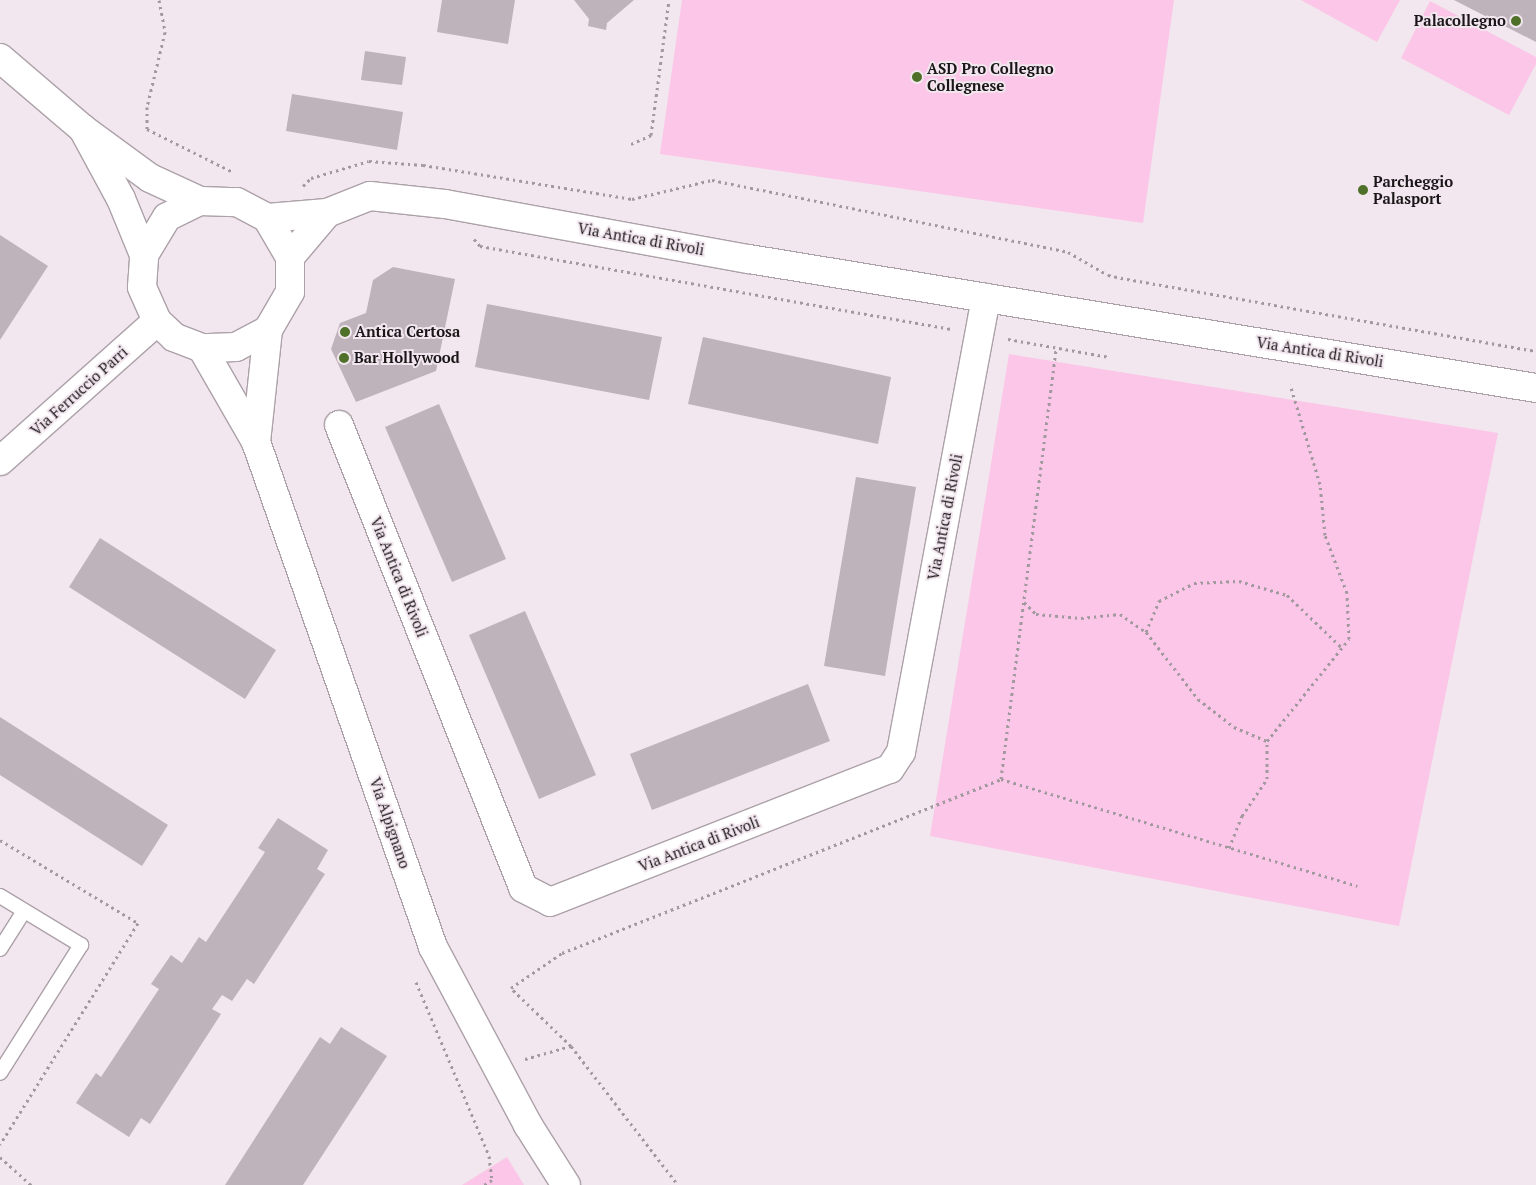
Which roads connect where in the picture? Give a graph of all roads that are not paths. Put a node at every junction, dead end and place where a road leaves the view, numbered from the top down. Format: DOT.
graph roads {
  1 [pos="0,58"];
  2 [pos="82,129"];
  3 [pos="200,201"];
  4 [pos="327,213"];
  5 [pos="267,218"];
  6 [pos="144,255"];
  7 [pos="290,257"];
  8 [pos="986,298"];
  9 [pos="157,321"];
  10 [pos="268,330"];
  11 [pos="202,348"];
  12 [pos="1536,375"];
  13 [pos="1507,382"];
  14 [pos="1536,388"];
  15 [pos="338,425"];
  16 [pos="256,442"];
  17 [pos="0,461"];
  18 [pos="0,896"];
  19 [pos="24,911"];
  20 [pos="0,949"];
  21 [pos="0,1073"];
  22 [pos="566,1185"];
  1 -- 2 [label="street"];
  2 -- 3 [label="street"];
  2 -- 6 [label="street"];
  3 -- 5 [label="street"];
  3 -- 6 [label="street"];
  4 -- 5 [label="street"];
  4 -- 7 [label="street"];
  4 -- 8 [label="street, Via Antica di Rivoli"];
  5 -- 7 [label="street"];
  6 -- 9 [label="street"];
  7 -- 10 [label="street"];
  8 -- 13 [label="street, Via Antica di Rivoli"];
  8 -- 15 [label="street, Via Antica di Rivoli"];
  9 -- 11 [label="street"];
  9 -- 17 [label="street, Via Ferruccio Parri"];
  10 -- 11 [label="street"];
  10 -- 16 [label="street"];
  11 -- 16 [label="street"];
  12 -- 13 [label="street, Via Antica di Rivoli"];
  13 -- 14 [label="street, Via Antica di Rivoli"];
  16 -- 22 [label="street, Via Alpignano"];
  18 -- 19 [label="lane"];
  19 -- 20 [label="lane"];
  19 -- 21 [label="lane"];
}
